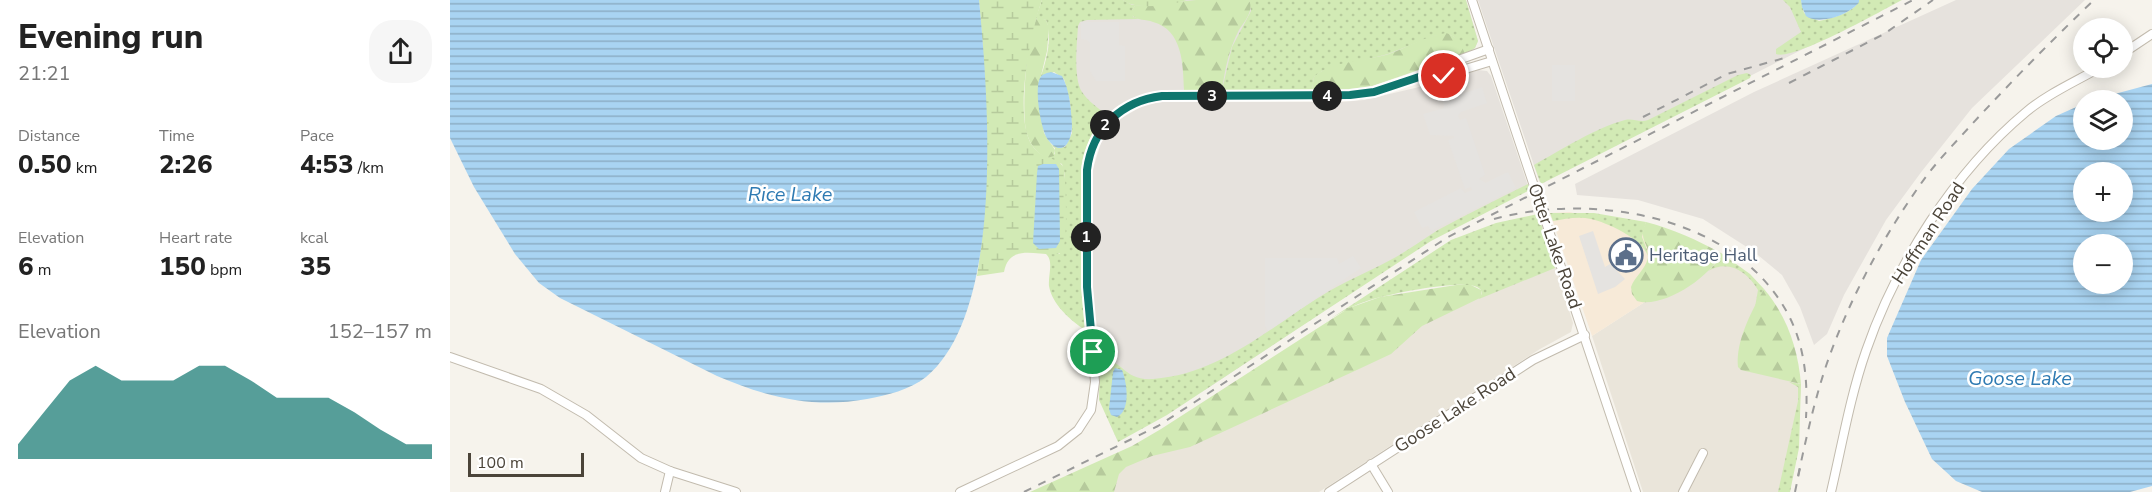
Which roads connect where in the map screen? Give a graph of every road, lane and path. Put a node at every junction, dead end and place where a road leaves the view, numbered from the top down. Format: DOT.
graph roads {
  1 [pos="1472,0"];
  2 [pos="2152,34"];
  3 [pos="2133,47"];
  4 [pos="1489,49"];
  5 [pos="1492,61"];
  6 [pos="1422,76"];
  7 [pos="2081,78"];
  8 [pos="1585,335"];
  9 [pos="450,357"];
  10 [pos="1703,453"];
  11 [pos="1371,464"];
  12 [pos="670,471"];
  13 [pos="665,492"];
  14 [pos="736,492"];
  15 [pos="960,492"];
  16 [pos="1329,492"];
  17 [pos="1388,492"];
  18 [pos="1636,492"];
  19 [pos="1683,492"];
  20 [pos="1831,492"];
  1 -- 4 [label="street, Otter Lake Road"];
  2 -- 3 [label="street"];
  4 -- 5 [label="street, Otter Lake Road"];
  4 -- 6 [label="street"];
  5 -- 6 [label="street"];
  5 -- 8 [label="street, Otter Lake Road"];
  6 -- 15 [label="street"];
  7 -- 20 [label="street, Hoffman Road"];
  8 -- 11 [label="street, Goose Lake Road"];
  8 -- 18 [label="street, Otter Lake Road"];
  9 -- 12 [label="street"];
  10 -- 19 [label="street"];
  11 -- 16 [label="street, Goose Lake Road"];
  11 -- 17 [label="street"];
  12 -- 13 [label="street"];
  12 -- 14 [label="street"];
}
